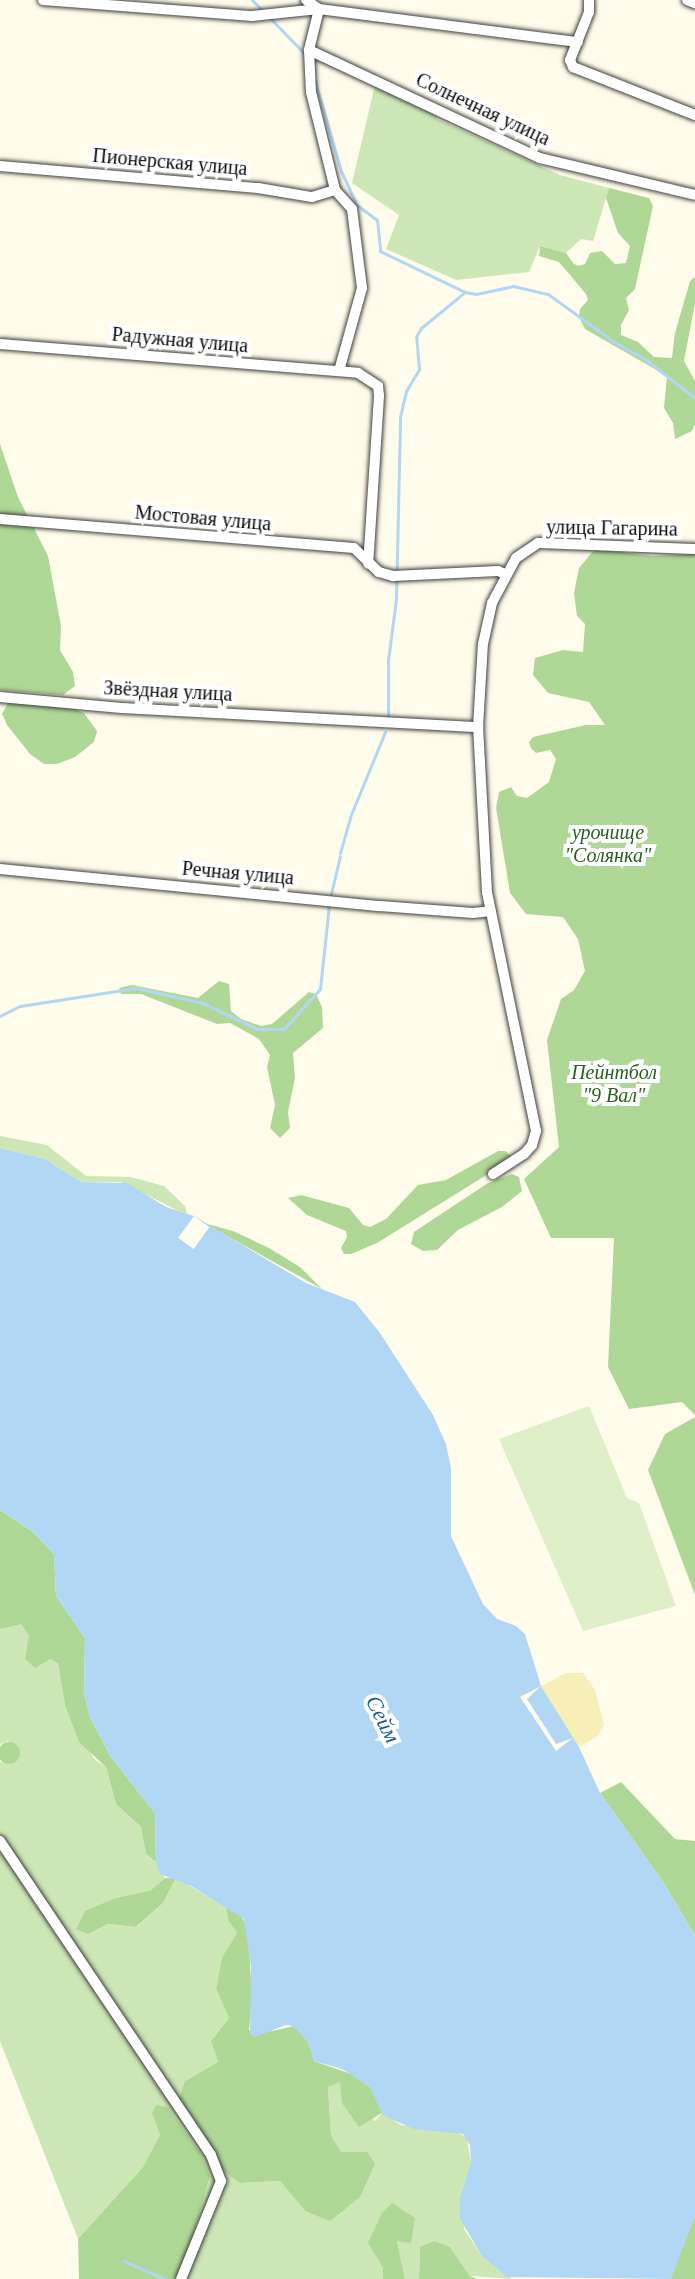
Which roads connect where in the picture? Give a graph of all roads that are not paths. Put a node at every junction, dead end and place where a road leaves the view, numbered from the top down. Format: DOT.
graph roads {
  1 [pos="43,0"];
  2 [pos="306,0"];
  3 [pos="589,0"];
  4 [pos="687,0"];
  5 [pos="695,3"];
  6 [pos="319,9"];
  7 [pos="578,42"];
  8 [pos="309,50"];
  9 [pos="695,115"];
  10 [pos="0,166"];
  11 [pos="335,190"];
  12 [pos="695,195"];
  13 [pos="0,344"];
  14 [pos="339,371"];
  15 [pos="0,519"];
  16 [pos="695,549"];
  17 [pos="368,564"];
  18 [pos="505,574"];
  19 [pos="0,697"];
  20 [pos="478,727"];
  21 [pos="0,869"];
  22 [pos="491,911"];
  23 [pos="493,1174"];
  24 [pos="0,1841"];
  25 [pos="181,2279"];
  1 -- 6 [label="street"];
  2 -- 6 [label="street"];
  3 -- 7 [label="street"];
  4 -- 5 [label="street"];
  6 -- 7 [label="street"];
  6 -- 8 [label="street"];
  7 -- 9 [label="street"];
  8 -- 11 [label="street"];
  8 -- 12 [label="street, Солнечная улица"];
  10 -- 11 [label="street, Пионерская улица"];
  11 -- 14 [label="street"];
  13 -- 14 [label="street, Радужная улица"];
  14 -- 17 [label="street, Радужная улица"];
  15 -- 17 [label="street, Мостовая улица"];
  16 -- 18 [label="street, улица Гагарина"];
  17 -- 18 [label="street, Мостовая улица"];
  18 -- 20 [label="street, улица Гагарина"];
  19 -- 20 [label="street, Звёздная улица"];
  20 -- 22 [label="street, улица Гагарина"];
  21 -- 22 [label="street, Речная улица"];
  22 -- 23 [label="street, улица Гагарина"];
  24 -- 25 [label="street"];
}
